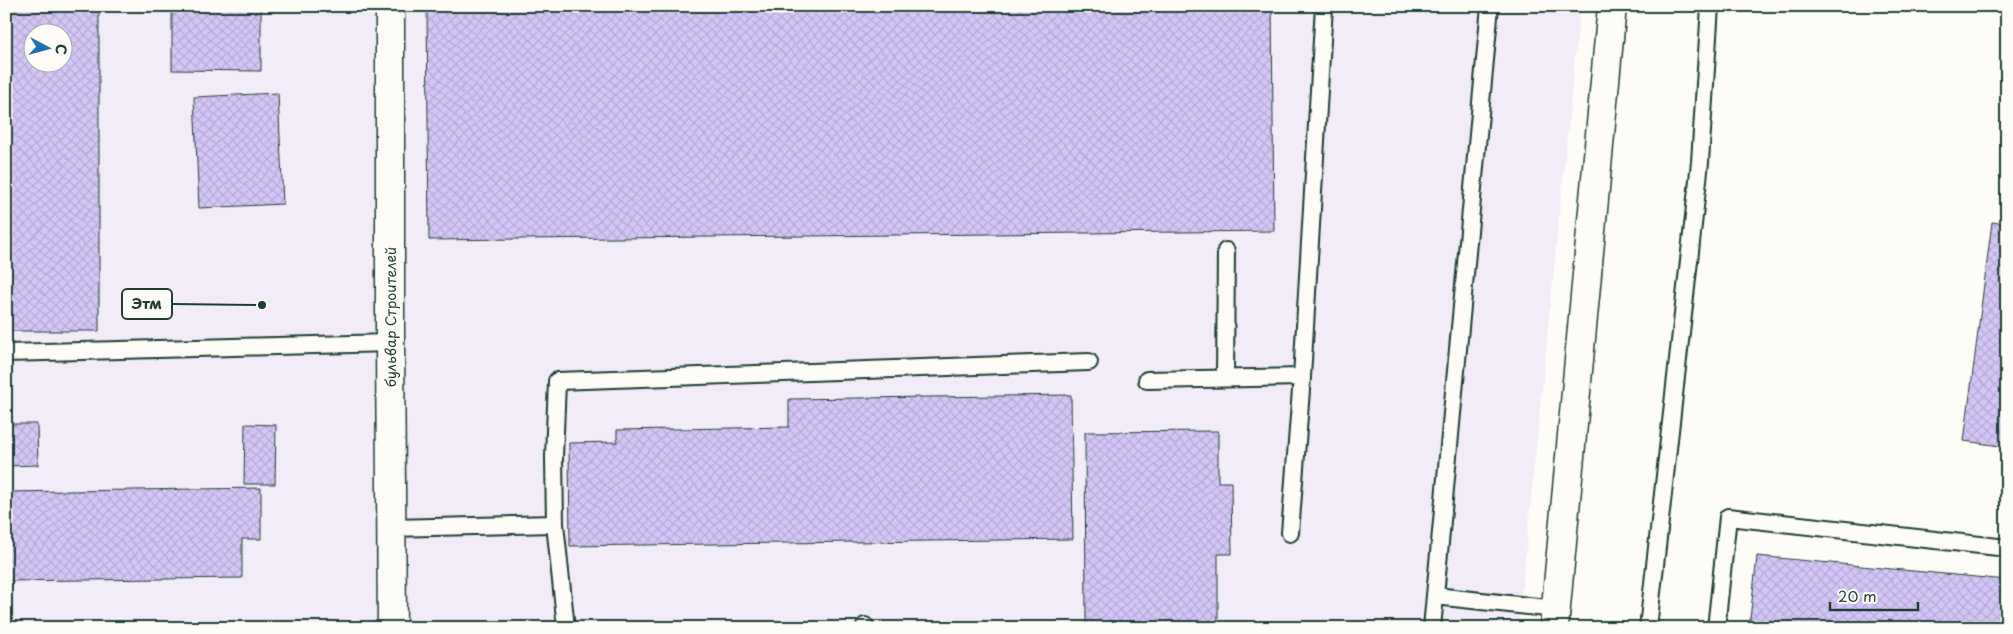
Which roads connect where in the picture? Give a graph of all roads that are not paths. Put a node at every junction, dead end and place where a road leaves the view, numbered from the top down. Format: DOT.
graph roads {
  1 [pos="390,6"];
  2 [pos="1324,6"];
  3 [pos="1490,6"];
  4 [pos="1612,6"];
  5 [pos="1710,6"];
  6 [pos="1226,251"];
  7 [pos="390,344"];
  8 [pos="6,353"];
  9 [pos="1089,362"];
  10 [pos="1302,377"];
  11 [pos="1226,378"];
  12 [pos="1148,380"];
  13 [pos="555,524"];
  14 [pos="392,528"];
  15 [pos="1290,533"];
  16 [pos="2007,548"];
  17 [pos="1434,596"];
  18 [pos="1555,618"];
  19 [pos="392,628"];
  20 [pos="566,628"];
  21 [pos="1432,628"];
  22 [pos="1648,628"];
  23 [pos="1716,628"];
  1 -- 7 [label="street, бульвар Строителей"];
  2 -- 10 [label="lane"];
  3 -- 17 [label="lane"];
  4 -- 18 [label="street"];
  5 -- 22 [label="lane"];
  6 -- 11 [label="lane"];
  7 -- 8 [label="lane"];
  7 -- 14 [label="street, бульвар Строителей"];
  9 -- 13 [label="lane"];
  10 -- 11 [label="lane"];
  10 -- 15 [label="lane"];
  11 -- 12 [label="lane"];
  13 -- 14 [label="lane"];
  13 -- 20 [label="lane"];
  14 -- 19 [label="street, бульвар Строителей"];
  16 -- 23 [label="lane"];
  17 -- 18 [label="lane"];
  17 -- 21 [label="lane"];
}
